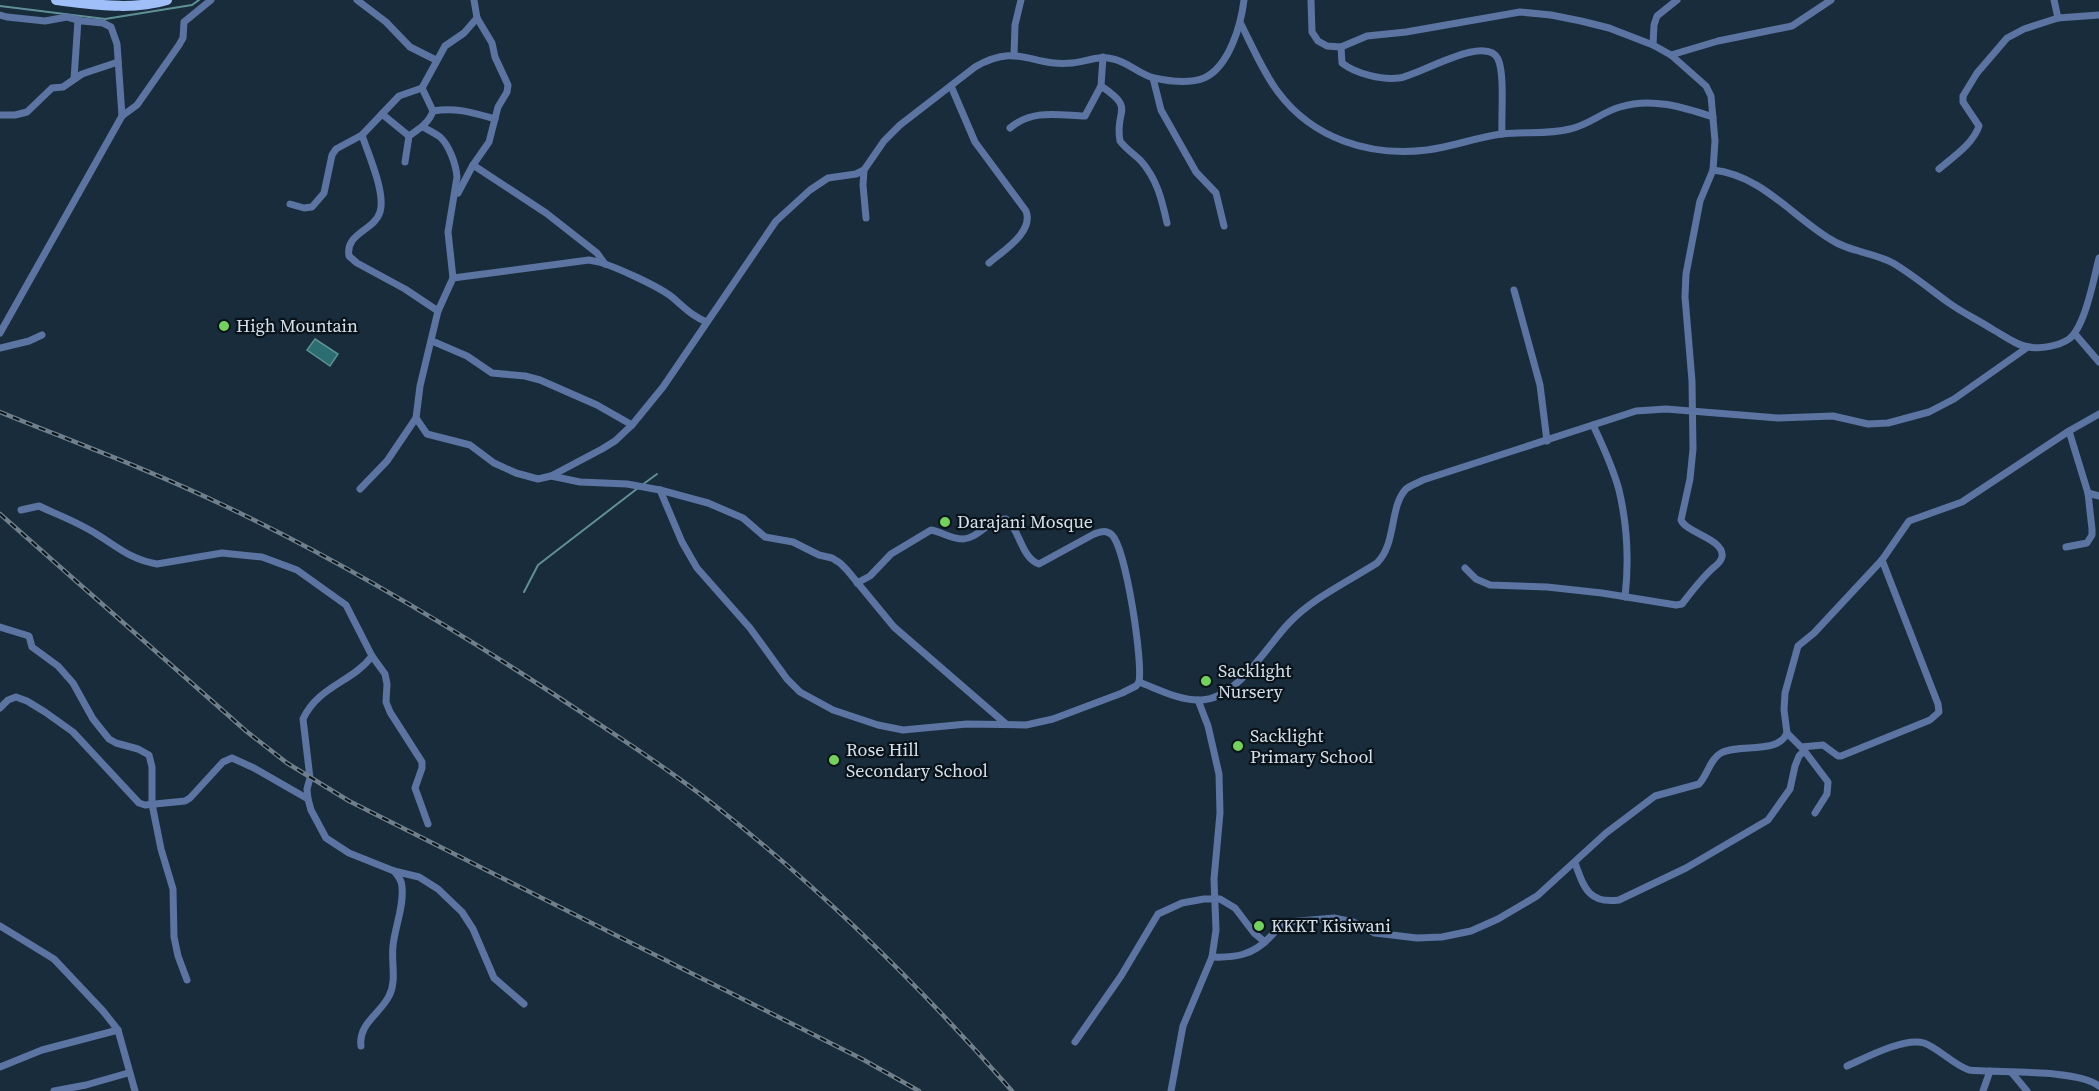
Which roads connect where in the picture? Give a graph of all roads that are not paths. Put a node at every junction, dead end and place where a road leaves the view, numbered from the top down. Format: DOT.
graph roads {
  1 [pos="56,0"];
  2 [pos="167,0"];
  3 [pos="211,0"];
  4 [pos="357,0"];
  5 [pos="474,0"];
  6 [pos="1021,0"];
  7 [pos="1244,0"];
  8 [pos="1311,0"];
  9 [pos="1677,0"];
  10 [pos="1831,0"];
  11 [pos="2054,0"];
  12 [pos="0,15"];
  13 [pos="2099,15"];
  14 [pos="477,18"];
  15 [pos="2058,18"];
  16 [pos="78,20"];
  17 [pos="1241,24"];
  18 [pos="1653,45"];
  19 [pos="1341,47"];
  20 [pos="1014,55"];
  21 [pos="1671,55"];
  22 [pos="1103,57"];
  23 [pos="436,60"];
  24 [pos="118,62"];
  25 [pos="1153,78"];
  26 [pos="74,79"];
  27 [pos="951,86"];
  28 [pos="1101,86"];
  29 [pos="422,88"];
  30 [pos="434,111"];
  31 [pos="382,114"];
  32 [pos="0,115"];
  33 [pos="123,117"];
  34 [pos="1713,117"];
  35 [pos="495,119"];
  36 [pos="423,127"];
  37 [pos="1010,128"];
  38 [pos="1502,134"];
  39 [pos="362,135"];
  40 [pos="409,136"];
  41 [pos="405,162"];
  42 [pos="473,165"];
  43 [pos="864,170"];
  44 [pos="1713,170"];
  45 [pos="1939,170"];
  46 [pos="454,200"];
  47 [pos="290,204"];
  48 [pos="866,218"];
  49 [pos="1167,223"];
  50 [pos="1224,226"];
  51 [pos="2099,258"];
  52 [pos="988,263"];
  53 [pos="605,264"];
  54 [pos="453,278"];
  55 [pos="1514,290"];
  56 [pos="438,310"];
  57 [pos="707,322"];
  58 [pos="0,333"];
  59 [pos="2075,334"];
  60 [pos="42,335"];
  61 [pos="432,341"];
  62 [pos="2028,347"];
  63 [pos="0,348"];
  64 [pos="2099,362"];
  65 [pos="1692,411"];
  66 [pos="2099,414"];
  67 [pos="416,418"];
  68 [pos="632,424"];
  69 [pos="1593,425"];
  70 [pos="2069,431"];
  71 [pos="1547,441"];
  72 [pos="551,476"];
  73 [pos="360,489"];
  74 [pos="660,490"];
  75 [pos="2088,493"];
  76 [pos="2099,496"];
  77 [pos="21,510"];
  78 [pos="2066,547"];
  79 [pos="1882,560"];
  80 [pos="1465,568"];
  81 [pos="857,583"];
  82 [pos="1625,597"];
  83 [pos="0,627"];
  84 [pos="372,656"];
  85 [pos="1139,682"];
  86 [pos="1198,700"];
  87 [pos="0,708"];
  88 [pos="1006,724"];
  89 [pos="1787,733"];
  90 [pos="1803,749"];
  91 [pos="308,799"];
  92 [pos="152,804"];
  93 [pos="1815,813"];
  94 [pos="428,824"];
  95 [pos="1575,863"];
  96 [pos="394,871"];
  97 [pos="1215,898"];
  98 [pos="0,926"];
  99 [pos="1265,942"];
  100 [pos="1212,957"];
  101 [pos="187,980"];
  102 [pos="524,1004"];
  103 [pos="118,1030"];
  104 [pos="1075,1042"];
  105 [pos="361,1046"];
  106 [pos="1847,1066"];
  107 [pos="0,1067"];
  108 [pos="1990,1071"];
  109 [pos="128,1073"];
  110 [pos="2012,1073"];
  111 [pos="2099,1086"];
  112 [pos="54,1091"];
  113 [pos="135,1091"];
  114 [pos="1171,1091"];
  115 [pos="1983,1091"];
  116 [pos="2027,1091"];
  1 -- 2 [label="main road"];
  3 -- 33 [label="street"];
  4 -- 23 [label="street"];
  5 -- 14 [label="street"];
  6 -- 20 [label="street"];
  7 -- 17 [label="street"];
  8 -- 19 [label="street"];
  9 -- 18 [label="street"];
  10 -- 21 [label="street"];
  11 -- 15 [label="street"];
  12 -- 16 [label="street"];
  13 -- 15 [label="street"];
  14 -- 23 [label="street"];
  14 -- 35 [label="street"];
  15 -- 45 [label="street"];
  16 -- 24 [label="street"];
  16 -- 26 [label="street"];
  17 -- 25 [label="street"];
  17 -- 38 [label="street"];
  18 -- 19 [label="street"];
  18 -- 21 [label="street"];
  19 -- 38 [label="street"];
  20 -- 22 [label="street"];
  20 -- 27 [label="street"];
  21 -- 34 [label="street"];
  22 -- 25 [label="street"];
  22 -- 28 [label="street"];
  23 -- 29 [label="street"];
  24 -- 26 [label="street"];
  24 -- 33 [label="street"];
  25 -- 50 [label="street"];
  26 -- 32 [label="street"];
  27 -- 43 [label="street"];
  27 -- 52 [label="street"];
  28 -- 37 [label="street"];
  28 -- 49 [label="street"];
  29 -- 30 [label="street"];
  29 -- 31 [label="street"];
  30 -- 35 [label="street"];
  30 -- 36 [label="street"];
  31 -- 39 [label="street"];
  31 -- 40 [label="street"];
  33 -- 58 [label="street"];
  34 -- 38 [label="street"];
  34 -- 44 [label="street"];
  35 -- 42 [label="street"];
  36 -- 40 [label="street"];
  36 -- 46 [label="street"];
  39 -- 47 [label="street"];
  39 -- 56 [label="street"];
  40 -- 41 [label="street"];
  42 -- 46 [label="street"];
  42 -- 53 [label="street"];
  43 -- 48 [label="street"];
  43 -- 57 [label="street"];
  44 -- 62 [label="street"];
  44 -- 65 [label="street"];
  46 -- 54 [label="street"];
  51 -- 59 [label="street"];
  53 -- 54 [label="street"];
  53 -- 57 [label="street"];
  54 -- 56 [label="street"];
  55 -- 71 [label="street"];
  56 -- 61 [label="street"];
  57 -- 68 [label="street"];
  59 -- 62 [label="street"];
  59 -- 64 [label="street"];
  60 -- 63 [label="street"];
  61 -- 67 [label="street"];
  61 -- 68 [label="street"];
  62 -- 65 [label="street"];
  65 -- 69 [label="street"];
  65 -- 82 [label="street"];
  66 -- 70 [label="street"];
  67 -- 72 [label="street"];
  67 -- 73 [label="street"];
  68 -- 72 [label="street"];
  69 -- 71 [label="street"];
  69 -- 82 [label="street"];
  70 -- 75 [label="street"];
  70 -- 79 [label="street"];
  71 -- 86 [label="street"];
  72 -- 74 [label="street"];
  74 -- 81 [label="street"];
  74 -- 88 [label="street"];
  75 -- 76 [label="street"];
  75 -- 78 [label="street"];
  77 -- 84 [label="street"];
  79 -- 89 [label="street"];
  79 -- 90 [label="street"];
  80 -- 82 [label="street"];
  81 -- 85 [label="street"];
  81 -- 88 [label="street"];
  83 -- 92 [label="street"];
  84 -- 91 [label="street"];
  84 -- 94 [label="street"];
  85 -- 86 [label="street"];
  85 -- 88 [label="street"];
  86 -- 97 [label="street"];
  87 -- 92 [label="street"];
  89 -- 90 [label="street"];
  89 -- 95 [label="street"];
  90 -- 93 [label="street"];
  90 -- 95 [label="street"];
  91 -- 92 [label="street"];
  91 -- 96 [label="street"];
  92 -- 101 [label="street"];
  95 -- 99 [label="street"];
  96 -- 102 [label="street"];
  96 -- 105 [label="street"];
  97 -- 99 [label="street"];
  97 -- 100 [label="street"];
  97 -- 104 [label="street"];
  98 -- 103 [label="street"];
  99 -- 100 [label="street"];
  100 -- 114 [label="street"];
  103 -- 107 [label="street"];
  103 -- 109 [label="street"];
  106 -- 108 [label="street"];
  108 -- 110 [label="street"];
  108 -- 115 [label="street"];
  109 -- 112 [label="street"];
  109 -- 113 [label="street"];
  110 -- 111 [label="street"];
  110 -- 116 [label="street"];
}
